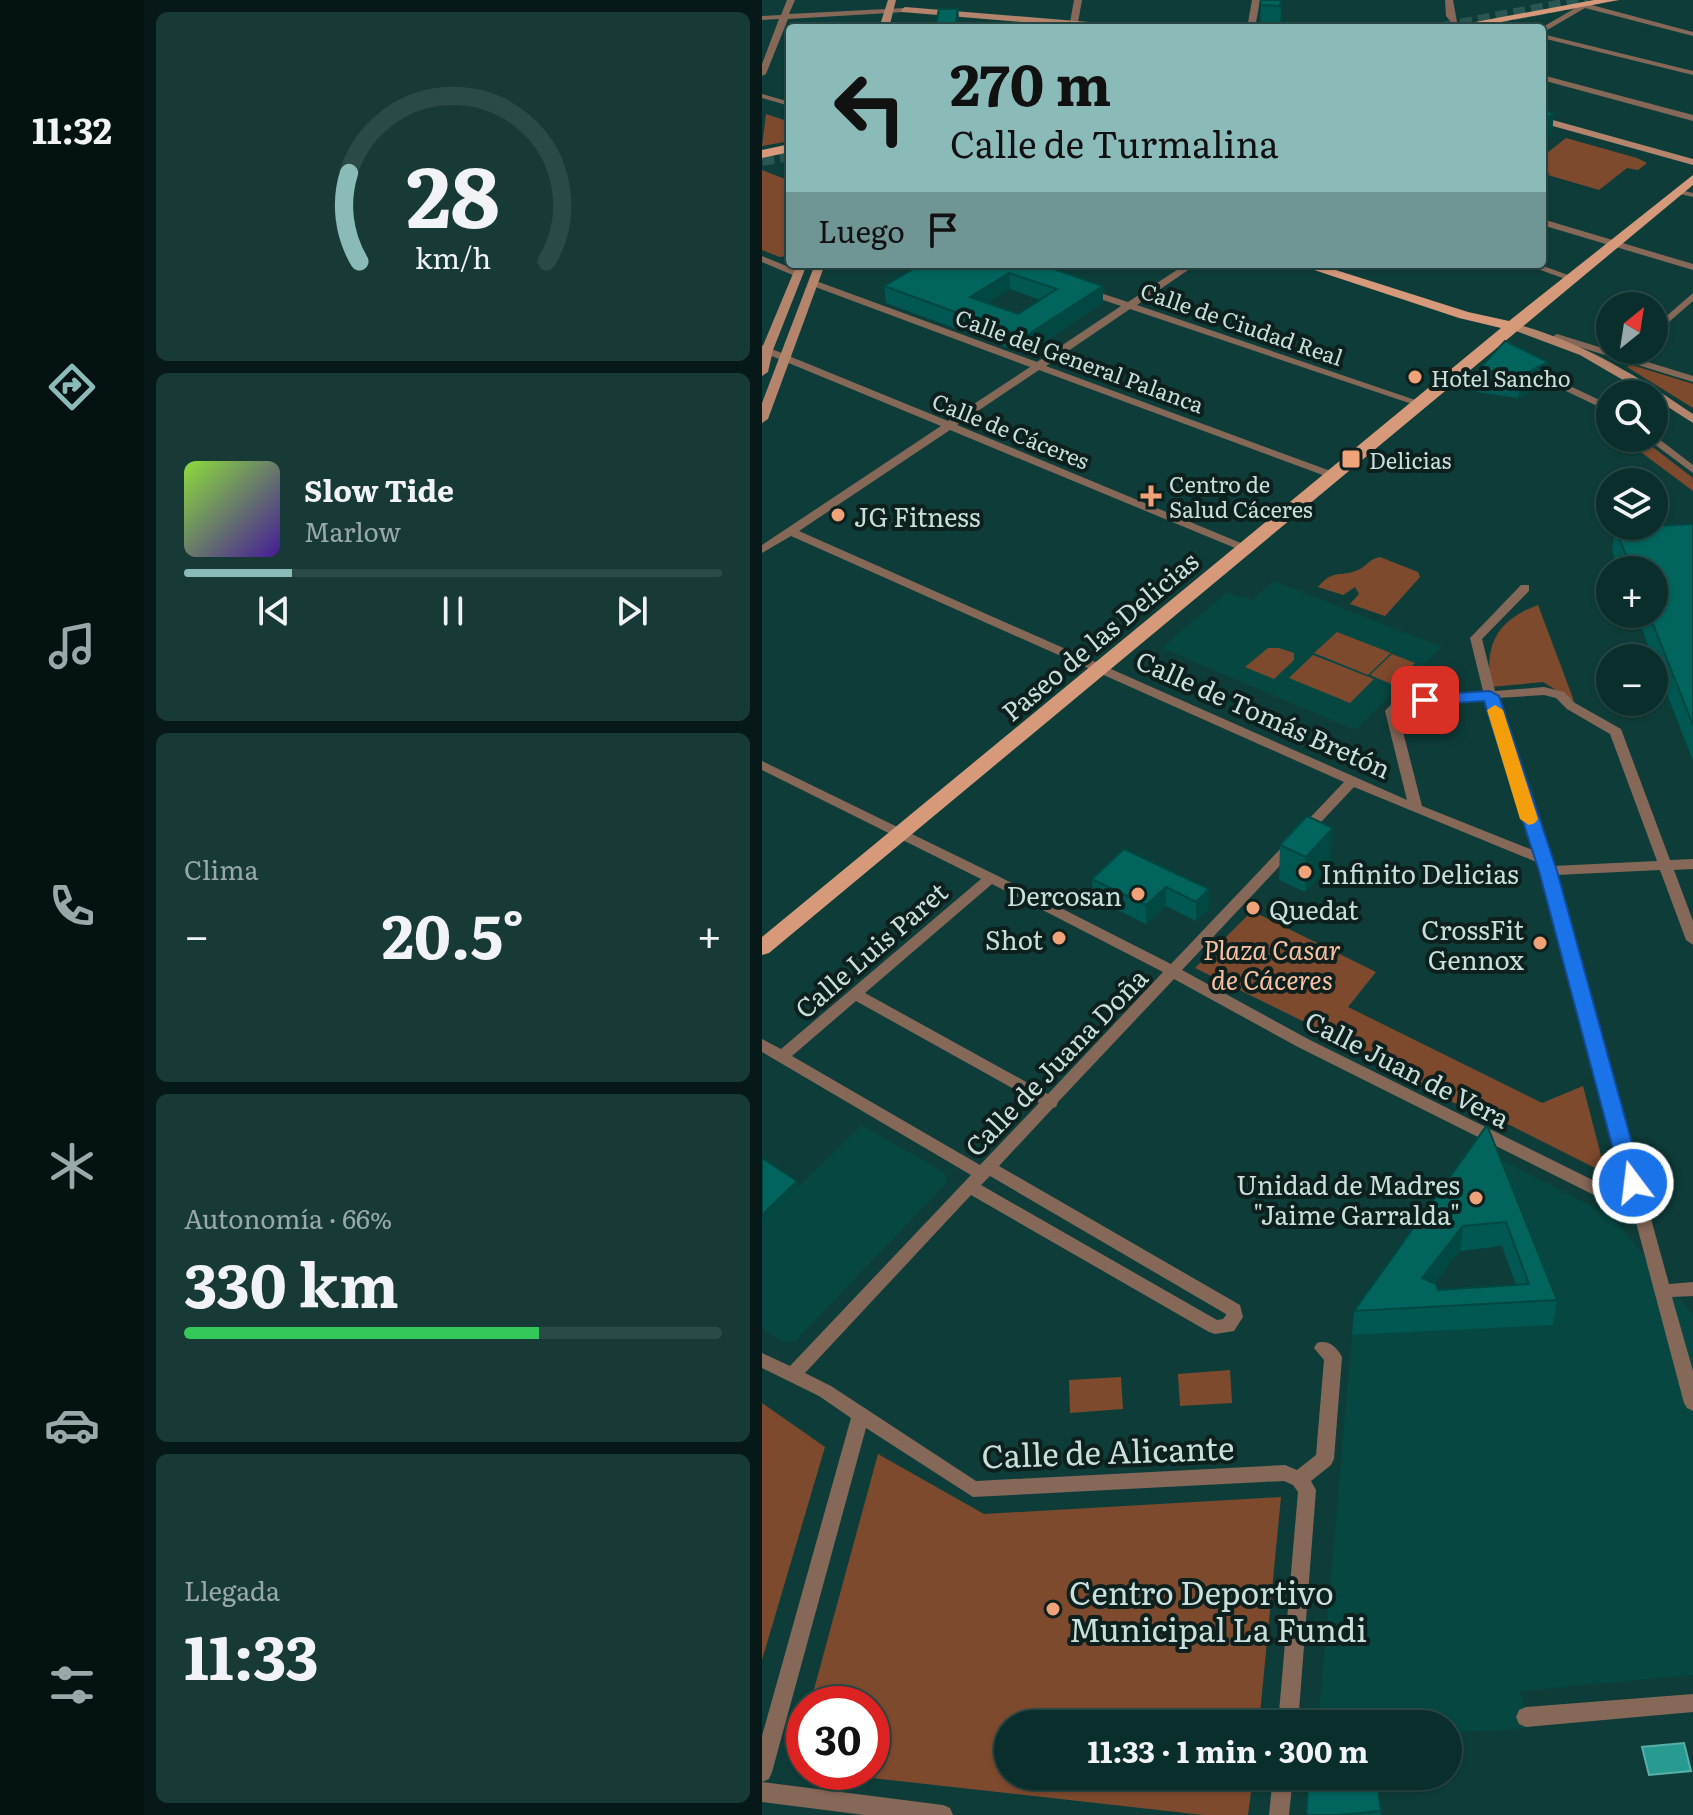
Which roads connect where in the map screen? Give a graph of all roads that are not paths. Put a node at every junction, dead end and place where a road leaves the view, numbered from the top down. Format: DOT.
graph roads {
  1 [pos="791,0"];
  2 [pos="1078,0"];
  3 [pos="1256,0"];
  4 [pos="1449,0"];
  5 [pos="1613,0"];
  6 [pos="1578,3"];
  7 [pos="890,5"];
  8 [pos="905,9"];
  9 [pos="785,16"];
  10 [pos="762,18"];
  11 [pos="1509,22"];
  12 [pos="1053,24"];
  13 [pos="1073,24"];
  14 [pos="1252,24"];
  15 [pos="1452,24"];
  16 [pos="1482,24"];
  17 [pos="1546,31"];
  18 [pos="1693,34"];
  19 [pos="1546,35"];
  20 [pos="1693,73"];
  21 [pos="762,75"];
  22 [pos="1546,78"];
  23 [pos="762,96"];
  24 [pos="786,103"];
  25 [pos="1693,118"];
  26 [pos="1546,121"];
  27 [pos="786,149"];
  28 [pos="762,154"];
  29 [pos="786,158"];
  30 [pos="762,161"];
  31 [pos="1693,162"];
  32 [pos="1693,179"];
  33 [pos="1686,193"];
  34 [pos="1546,223"];
  35 [pos="1614,243"];
  36 [pos="762,259"];
  37 [pos="786,265"];
  38 [pos="1693,267"];
  39 [pos="819,268"];
  40 [pos="1186,268"];
  41 [pos="1316,268"];
  42 [pos="1541,268"];
  43 [pos="800,269"];
  44 [pos="1571,278"];
  45 [pos="813,283"];
  46 [pos="1076,288"];
  47 [pos="1693,296"];
  48 [pos="1129,306"];
  49 [pos="1668,319"];
  50 [pos="1512,326"];
  51 [pos="1557,337"];
  52 [pos="1596,346"];
  53 [pos="764,349"];
  54 [pos="786,359"];
  55 [pos="1516,363"];
  56 [pos="1655,364"];
  57 [pos="1040,366"];
  58 [pos="762,372"];
  59 [pos="1693,379"];
  60 [pos="1596,402"];
  61 [pos="1419,403"];
  62 [pos="762,419"];
  63 [pos="1693,419"];
  64 [pos="950,426"];
  65 [pos="1668,451"];
  66 [pos="1693,470"];
  67 [pos="1332,475"];
  68 [pos="790,531"];
  69 [pos="1244,548"];
  70 [pos="762,550"];
  71 [pos="1525,588"];
  72 [pos="1098,669"];
  73 [pos="1490,696"];
  74 [pos="762,765"];
  75 [pos="1352,781"];
  76 [pos="1416,809"];
  77 [pos="900,834"];
  78 [pos="1693,864"];
  79 [pos="1545,865"];
  80 [pos="1665,865"];
  81 [pos="991,878"];
  82 [pos="1693,940"];
  83 [pos="762,948"];
  84 [pos="1173,972"];
  85 [pos="854,994"];
  86 [pos="762,1045"];
  87 [pos="782,1056"];
  88 [pos="1051,1103"];
  89 [pos="979,1175"];
  90 [pos="1640,1211"];
  91 [pos="1693,1289"];
  92 [pos="1661,1291"];
  93 [pos="1323,1348"];
  94 [pos="762,1360"];
  95 [pos="792,1375"];
  96 [pos="1693,1403"];
  97 [pos="861,1415"];
  98 [pos="1299,1479"];
  99 [pos="1693,1703"];
  100 [pos="1289,1710"];
  101 [pos="1526,1717"];
  102 [pos="762,1772"];
  103 [pos="1282,1790"];
  104 [pos="762,1792"];
  105 [pos="943,1815"];
  106 [pos="1279,1815"];
  1 -- 9 [label="street"];
  2 -- 13 [label="street"];
  3 -- 14 [label="street"];
  4 -- 15 [label="street"];
  5 -- 6 [label="main road"];
  6 -- 11 [label="main road"];
  6 -- 17 [label="street"];
  6 -- 18 [label="street"];
  7 -- 8 [label="street"];
  7 -- 9 [label="street"];
  8 -- 12 [label="main road"];
  9 -- 10 [label="street"];
  9 -- 21 [label="street"];
  11 -- 16 [label="main road"];
  19 -- 20 [label="street"];
  22 -- 25 [label="street"];
  23 -- 24 [label="street"];
  26 -- 31 [label="main road"];
  27 -- 28 [label="main road"];
  29 -- 30 [label="main road"];
  32 -- 33 [label="main road, Paseo de las Delicias"];
  33 -- 35 [label="main road, Paseo de las Delicias"];
  34 -- 35 [label="street"];
  35 -- 38 [label="street"];
  35 -- 44 [label="main road, Paseo de las Delicias"];
  36 -- 37 [label="street"];
  39 -- 45 [label="main road"];
  40 -- 48 [label="street"];
  41 -- 50 [label="main road"];
  42 -- 44 [label="street"];
  43 -- 53 [label="main road"];
  44 -- 50 [label="main road, Paseo de las Delicias"];
  45 -- 54 [label="main road"];
  45 -- 57 [label="street, Calle del General Palanca"];
  46 -- 48 [label="street, Calle de Ciudad Real"];
  47 -- 49 [label="street"];
  48 -- 57 [label="street"];
  48 -- 61 [label="street, Calle de Ciudad Real"];
  50 -- 51 [label="main road"];
  50 -- 61 [label="main road, Paseo de las Delicias"];
  51 -- 52 [label="street"];
  51 -- 63 [label="main road"];
  53 -- 54 [label="street, Calle de Cáceres"];
  53 -- 58 [label="main road"];
  54 -- 62 [label="main road"];
  54 -- 64 [label="street, Calle de Cáceres"];
  55 -- 60 [label="street"];
  56 -- 59 [label="street"];
  57 -- 64 [label="street"];
  57 -- 67 [label="street, Calle del General Palanca"];
  61 -- 67 [label="main road, Paseo de las Delicias"];
  64 -- 68 [label="street"];
  64 -- 69 [label="street, Calle de Cáceres"];
  65 -- 66 [label="street"];
  67 -- 69 [label="main road, Paseo de las Delicias"];
  68 -- 70 [label="street"];
  68 -- 72 [label="street, Calle de Tomás Bretón"];
  69 -- 72 [label="main road, Paseo de las Delicias"];
  71 -- 73 [label="street"];
  72 -- 75 [label="street, Calle de Tomás Bretón"];
  72 -- 77 [label="main road, Paseo de las Delicias"];
  73 -- 76 [label="street"];
  73 -- 79 [label="street"];
  73 -- 80 [label="street"];
  74 -- 77 [label="street, Calle Juan de Vera"];
  75 -- 76 [label="street, Calle de Tomás Bretón"];
  75 -- 84 [label="street, Calle de Juana Doña"];
  76 -- 79 [label="street, Calle de Tomás Bretón"];
  77 -- 81 [label="street, Calle Juan de Vera"];
  77 -- 83 [label="main road, Paseo de las Delicias"];
  78 -- 80 [label="street"];
  79 -- 80 [label="street"];
  79 -- 90 [label="street"];
  80 -- 82 [label="street"];
  81 -- 84 [label="street, Calle Juan de Vera"];
  81 -- 85 [label="street, Calle Luis Paret"];
  84 -- 88 [label="street, Calle de Juana Doña"];
  84 -- 90 [label="street, Calle Juan de Vera"];
  85 -- 87 [label="street, Calle Luis Paret"];
  85 -- 88 [label="street"];
  86 -- 87 [label="street"];
  87 -- 89 [label="street"];
  88 -- 89 [label="street, Calle de Juana Doña"];
  89 -- 89 [label="street"];
  89 -- 95 [label="street, Calle de Juana Doña"];
  90 -- 92 [label="street"];
  91 -- 92 [label="street"];
  92 -- 96 [label="street"];
  93 -- 98 [label="street"];
  94 -- 95 [label="street, Calle de Alicante"];
  95 -- 97 [label="street, Calle de Alicante"];
  97 -- 98 [label="street, Calle de Alicante"];
  97 -- 102 [label="street"];
  98 -- 100 [label="street"];
  99 -- 101 [label="street"];
  103 -- 106 [label="street"];
  104 -- 105 [label="street"];
}
